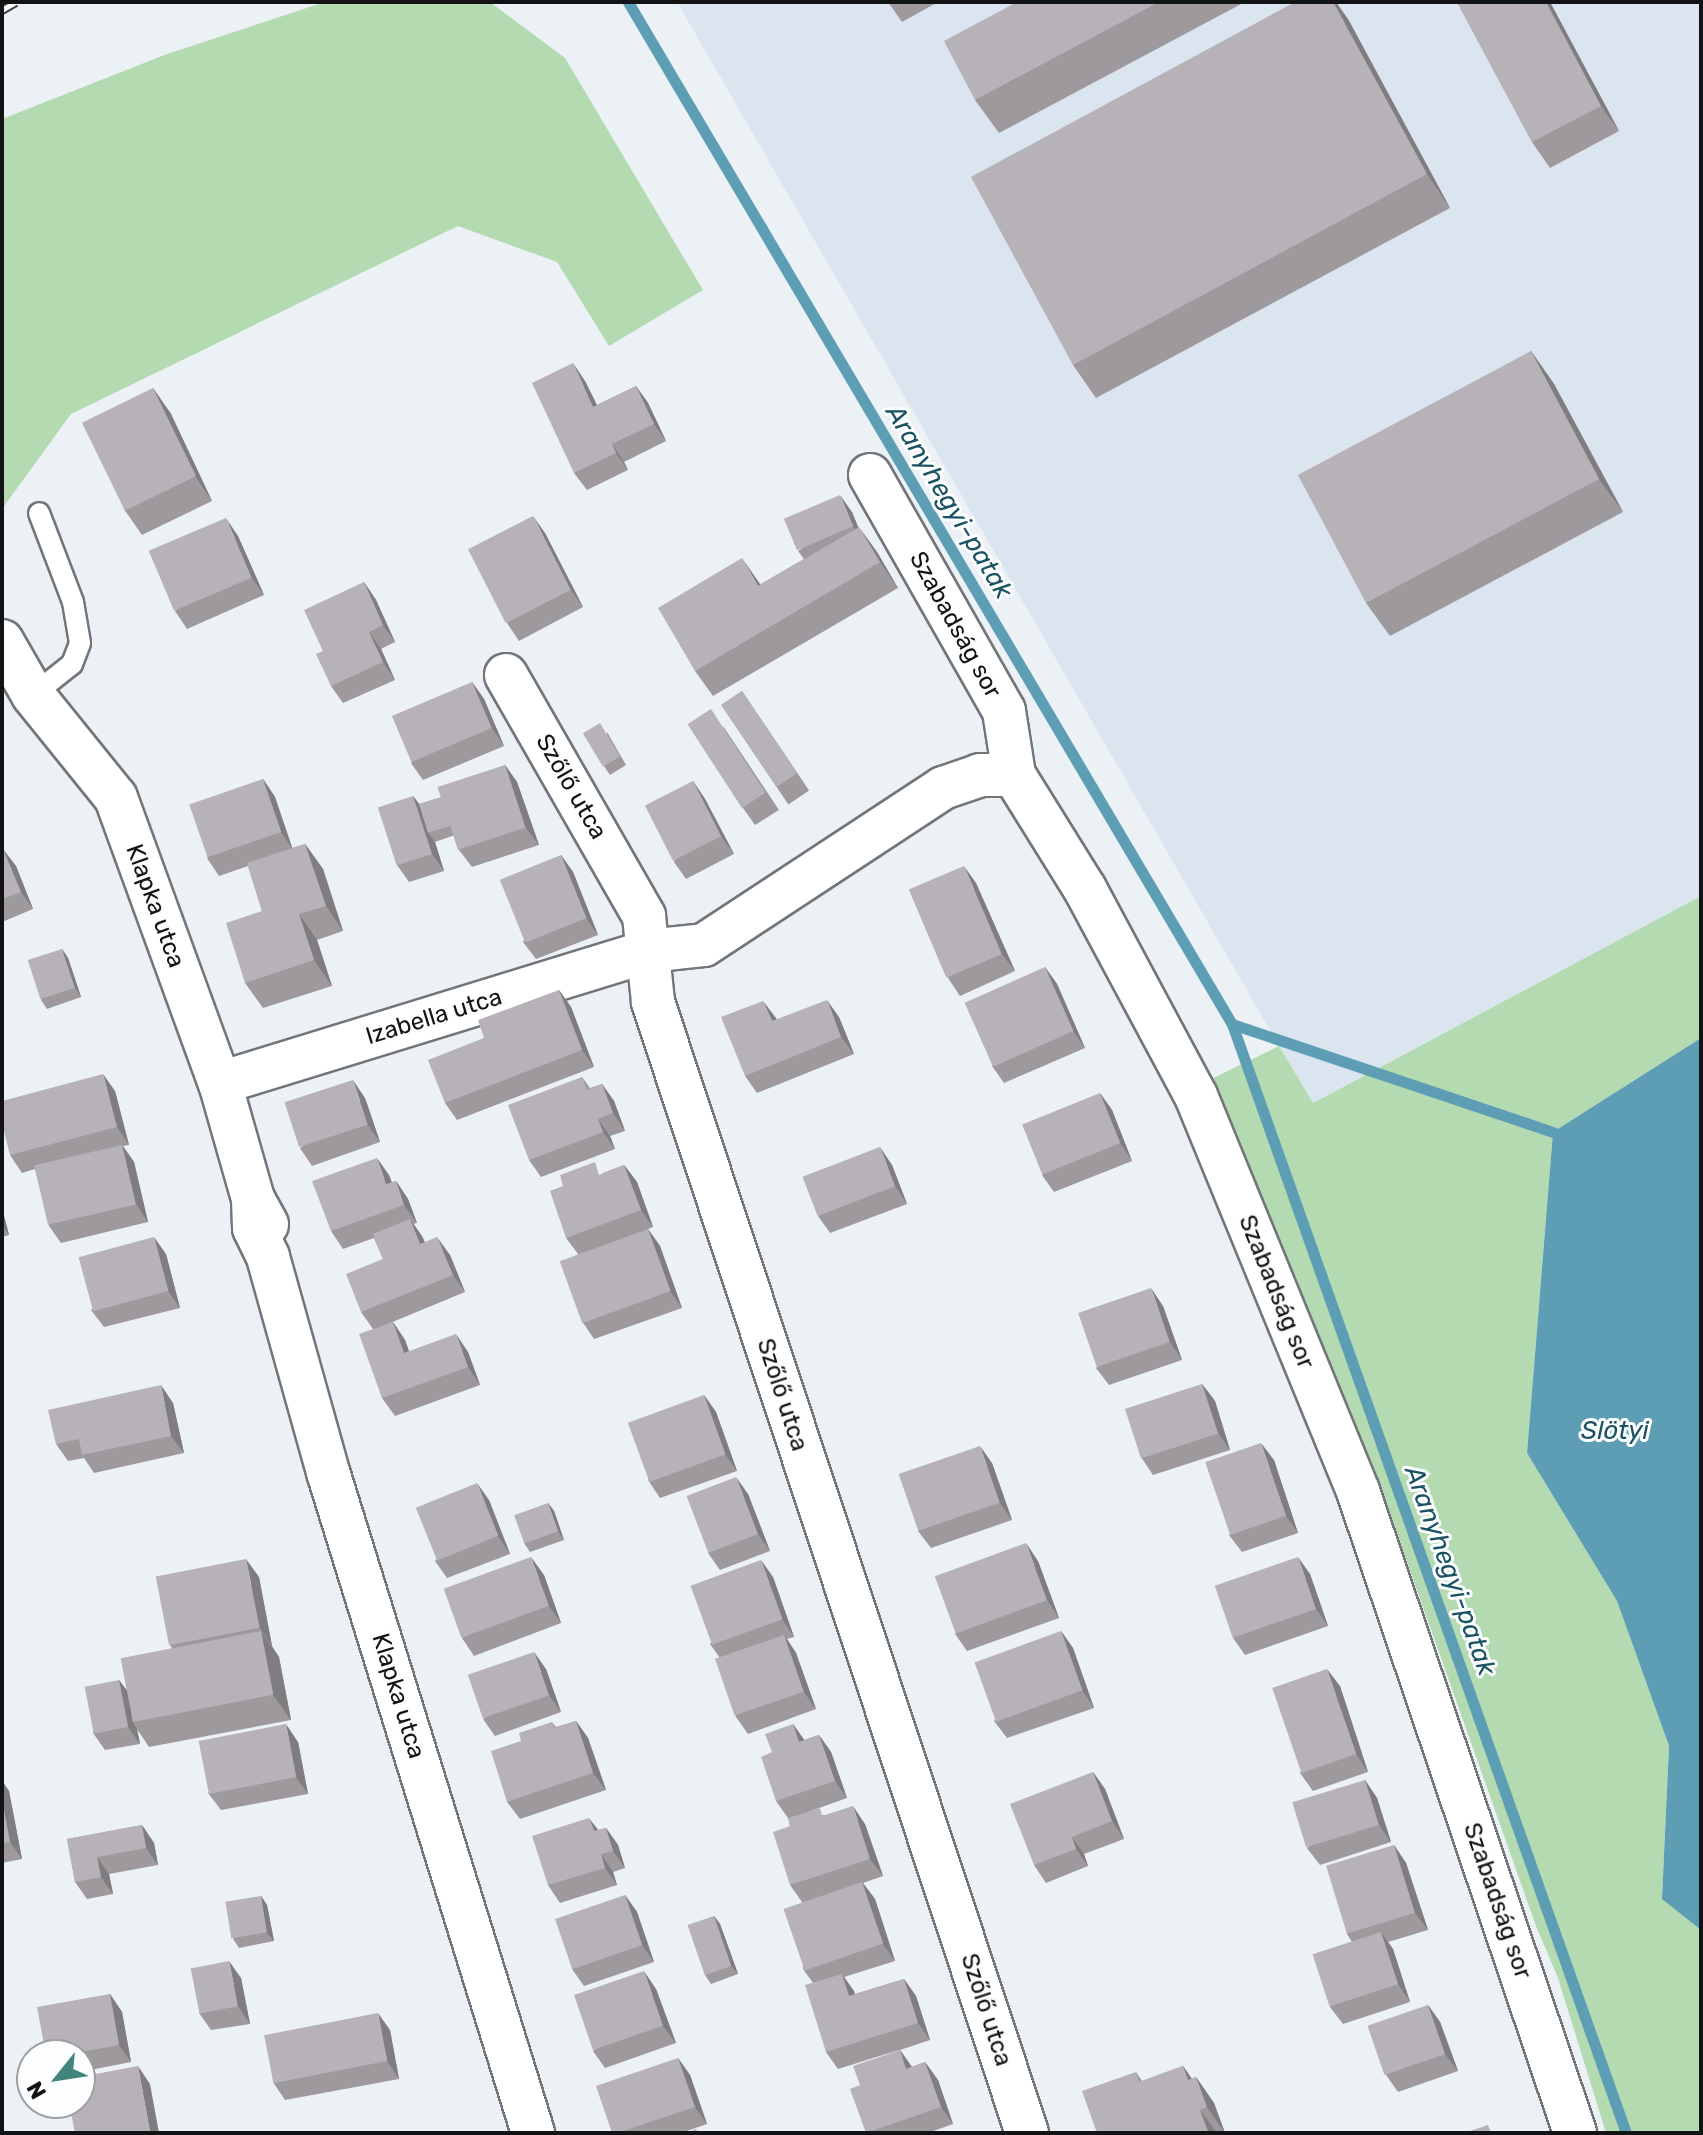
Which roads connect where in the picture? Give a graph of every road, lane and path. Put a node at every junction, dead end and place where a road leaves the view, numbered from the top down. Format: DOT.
graph roads {
  1 [pos="876,485"];
  2 [pos="39,513"];
  3 [pos="2,641"];
  4 [pos="506,675"];
  5 [pos="33,695"];
  6 [pos="1014,775"];
  7 [pos="648,951"];
  8 [pos="220,1083"];
  9 [pos="533,2133"];
  10 [pos="1027,2133"];
  11 [pos="1575,2133"];
  1 -- 6 [label="street, Szabadság sor"];
  2 -- 5 [label="lane"];
  3 -- 5 [label="street, Klapka utca"];
  4 -- 7 [label="street, Szőlő utca"];
  5 -- 8 [label="street, Klapka utca"];
  6 -- 7 [label="street, Izabella utca"];
  6 -- 11 [label="street, Szabadság sor"];
  7 -- 8 [label="street, Izabella utca"];
  7 -- 10 [label="street, Szőlő utca"];
  8 -- 9 [label="street, Klapka utca"];
}
